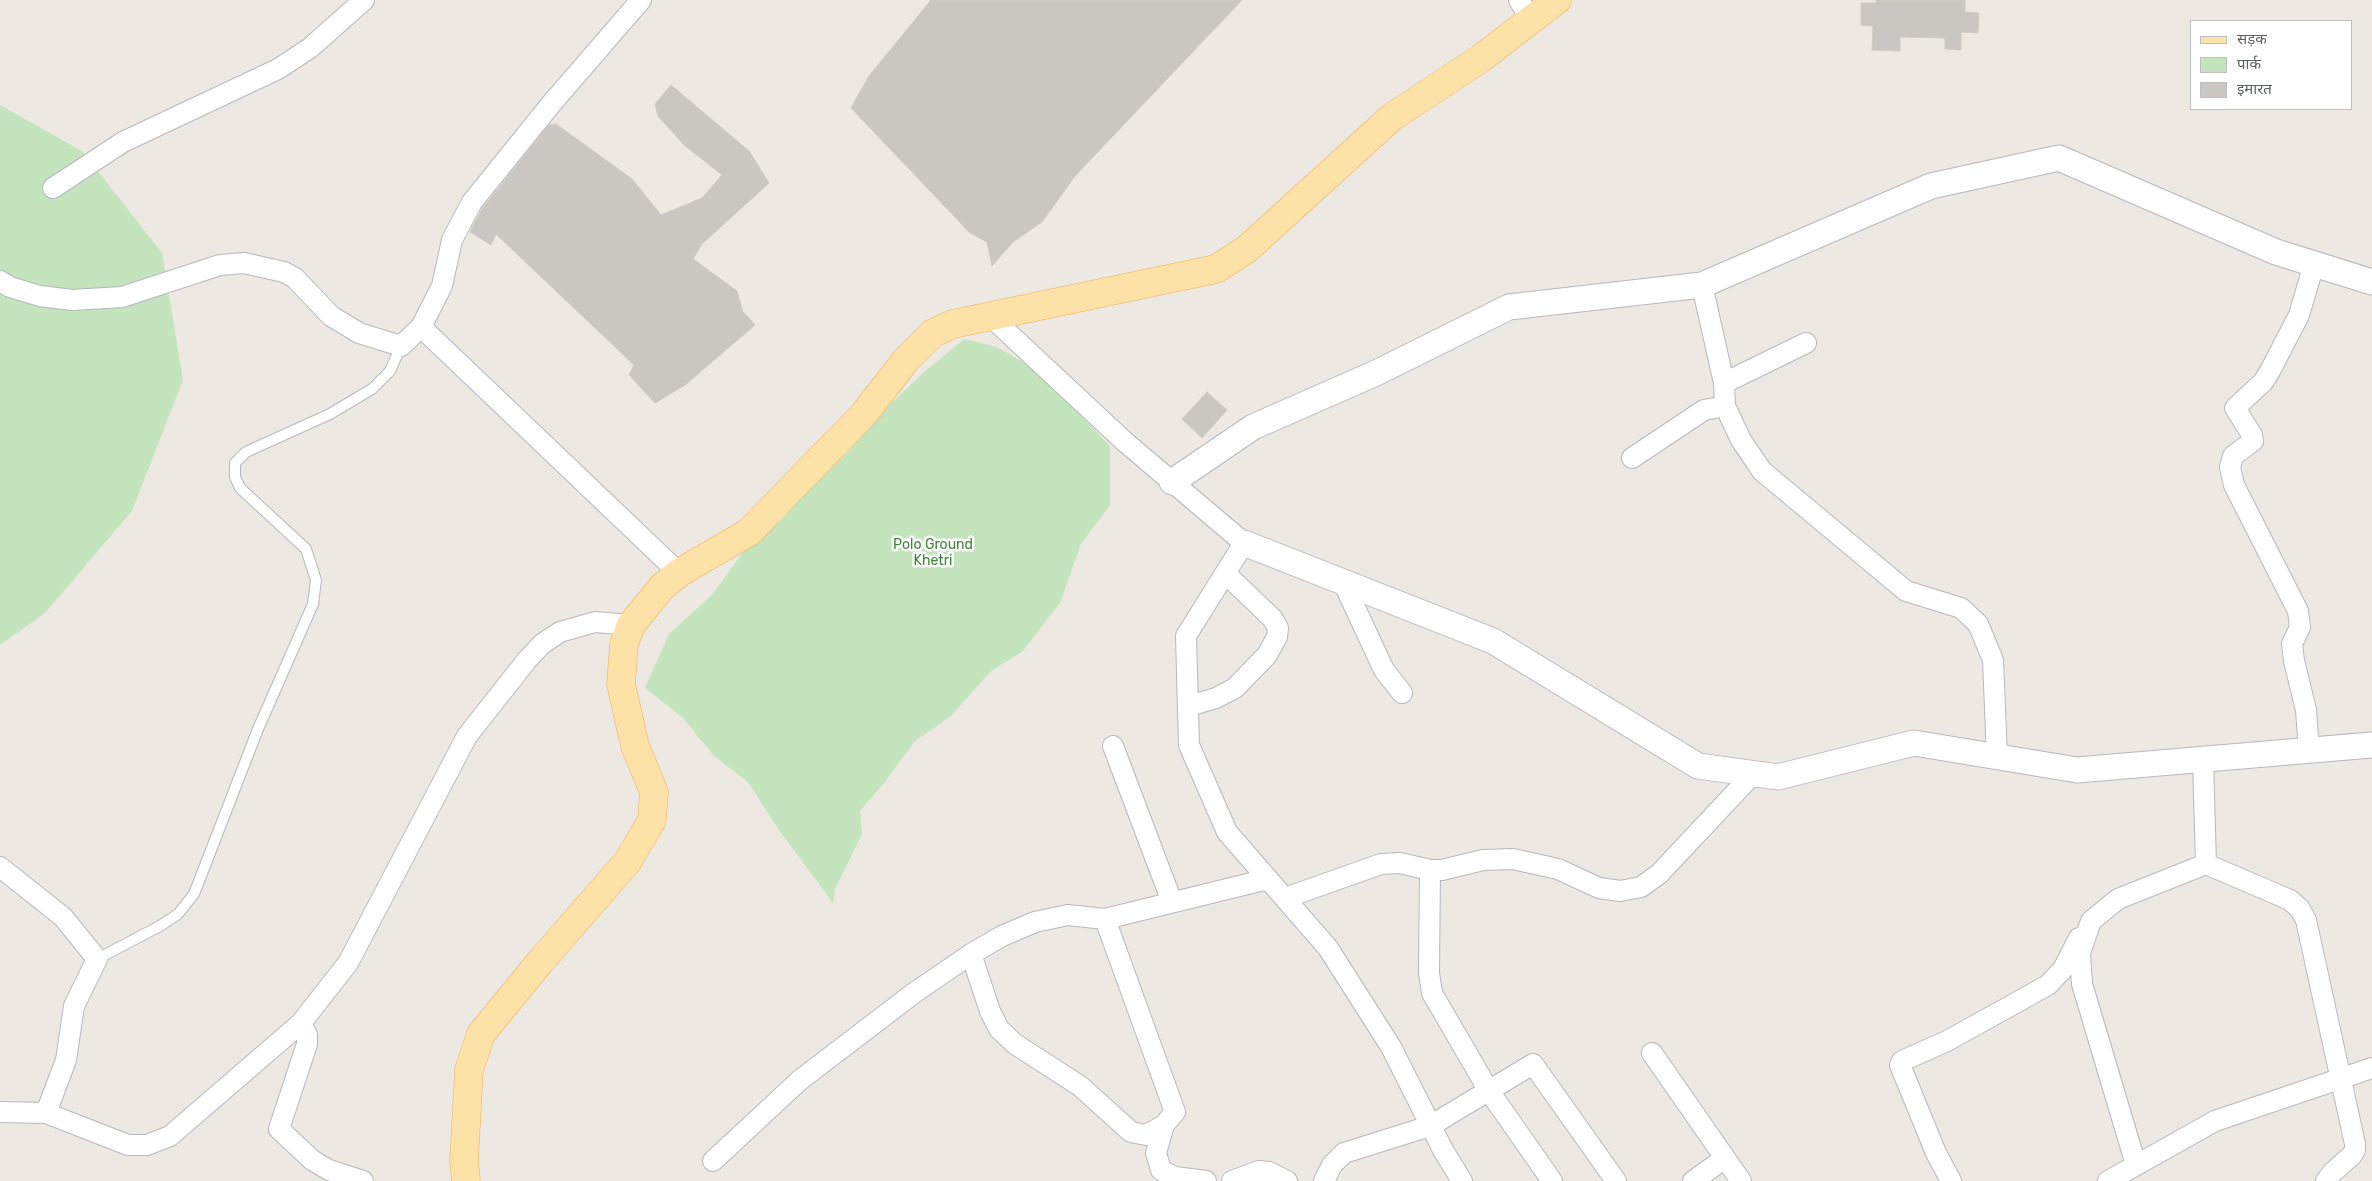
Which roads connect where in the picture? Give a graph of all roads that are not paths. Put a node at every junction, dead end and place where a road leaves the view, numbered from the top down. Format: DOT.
graph roads {
  1 [pos="364,0"];
  2 [pos="1557,0"];
  3 [pos="636,2"];
  4 [pos="1525,10"];
  5 [pos="53,188"];
  6 [pos="2314,264"];
  7 [pos="0,280"];
  8 [pos="2372,282"];
  9 [pos="1702,285"];
  10 [pos="990,316"];
  11 [pos="421,327"];
  12 [pos="1806,342"];
  13 [pos="400,346"];
  14 [pos="1724,383"];
  15 [pos="1725,406"];
  16 [pos="1632,458"];
  17 [pos="1172,482"];
  18 [pos="1244,544"];
  19 [pos="679,573"];
  20 [pos="1226,574"];
  21 [pos="1343,582"];
  22 [pos="631,625"];
  23 [pos="1402,693"];
  24 [pos="1188,706"];
  25 [pos="1113,746"];
  26 [pos="2372,746"];
  27 [pos="2309,751"];
  28 [pos="1997,757"];
  29 [pos="2203,760"];
  30 [pos="1753,774"];
  31 [pos="2206,864"];
  32 [pos="0,867"];
  33 [pos="1430,870"];
  34 [pos="1268,879"];
  35 [pos="1285,898"];
  36 [pos="1172,902"];
  37 [pos="1105,919"];
  38 [pos="2091,921"];
  39 [pos="970,954"];
  40 [pos="97,959"];
  41 [pos="301,1022"];
  42 [pos="1652,1053"];
  43 [pos="2372,1068"];
  44 [pos="2341,1080"];
  45 [pos="1488,1091"];
  46 [pos="0,1112"];
  47 [pos="46,1113"];
  48 [pos="1164,1125"];
  49 [pos="1430,1126"];
  50 [pos="1725,1158"];
  51 [pos="713,1162"];
  52 [pos="2136,1165"];
  53 [pos="363,1181"];
  54 [pos="466,1181"];
  55 [pos="1206,1181"];
  56 [pos="1232,1181"];
  57 [pos="1287,1181"];
  58 [pos="1324,1181"];
  59 [pos="1462,1181"];
  60 [pos="1552,1181"];
  61 [pos="1616,1181"];
  62 [pos="1693,1181"];
  63 [pos="1741,1181"];
  64 [pos="1951,1181"];
  65 [pos="2108,1181"];
  66 [pos="2326,1181"];
  1 -- 5 [label="street"];
  2 -- 4 [label="main road"];
  3 -- 11 [label="street"];
  4 -- 10 [label="main road"];
  6 -- 8 [label="street"];
  6 -- 9 [label="street"];
  6 -- 27 [label="street"];
  7 -- 13 [label="street"];
  9 -- 14 [label="street"];
  9 -- 17 [label="street"];
  10 -- 17 [label="street"];
  10 -- 19 [label="main road"];
  11 -- 13 [label="street"];
  11 -- 19 [label="street"];
  12 -- 14 [label="street"];
  13 -- 40 [label="lane"];
  14 -- 15 [label="street"];
  15 -- 16 [label="street"];
  15 -- 28 [label="street"];
  17 -- 18 [label="street"];
  18 -- 20 [label="street"];
  18 -- 21 [label="street"];
  19 -- 22 [label="main road"];
  20 -- 24 [label="street"];
  20 -- 24 [label="street"];
  21 -- 23 [label="street"];
  21 -- 30 [label="street"];
  22 -- 41 [label="street"];
  22 -- 54 [label="main road"];
  24 -- 34 [label="street"];
  25 -- 36 [label="street"];
  26 -- 27 [label="street"];
  27 -- 29 [label="street"];
  28 -- 29 [label="street"];
  28 -- 30 [label="street"];
  29 -- 31 [label="street"];
  30 -- 33 [label="street"];
  31 -- 38 [label="street"];
  31 -- 44 [label="street"];
  32 -- 40 [label="street"];
  33 -- 35 [label="street"];
  33 -- 45 [label="street"];
  34 -- 35 [label="street"];
  34 -- 36 [label="street"];
  35 -- 49 [label="street"];
  36 -- 37 [label="street"];
  37 -- 39 [label="street"];
  37 -- 48 [label="street"];
  38 -- 52 [label="street"];
  38 -- 64 [label="street"];
  39 -- 48 [label="street"];
  39 -- 51 [label="street"];
  40 -- 47 [label="street"];
  41 -- 47 [label="street"];
  41 -- 53 [label="street"];
  42 -- 50 [label="street"];
  43 -- 44 [label="street"];
  44 -- 52 [label="street"];
  44 -- 66 [label="street"];
  45 -- 49 [label="street"];
  45 -- 60 [label="street"];
  45 -- 61 [label="street"];
  46 -- 47 [label="street"];
  48 -- 55 [label="street"];
  49 -- 58 [label="street"];
  49 -- 59 [label="street"];
  50 -- 62 [label="street"];
  50 -- 63 [label="street"];
  52 -- 65 [label="street"];
  56 -- 57 [label="street"];
}
